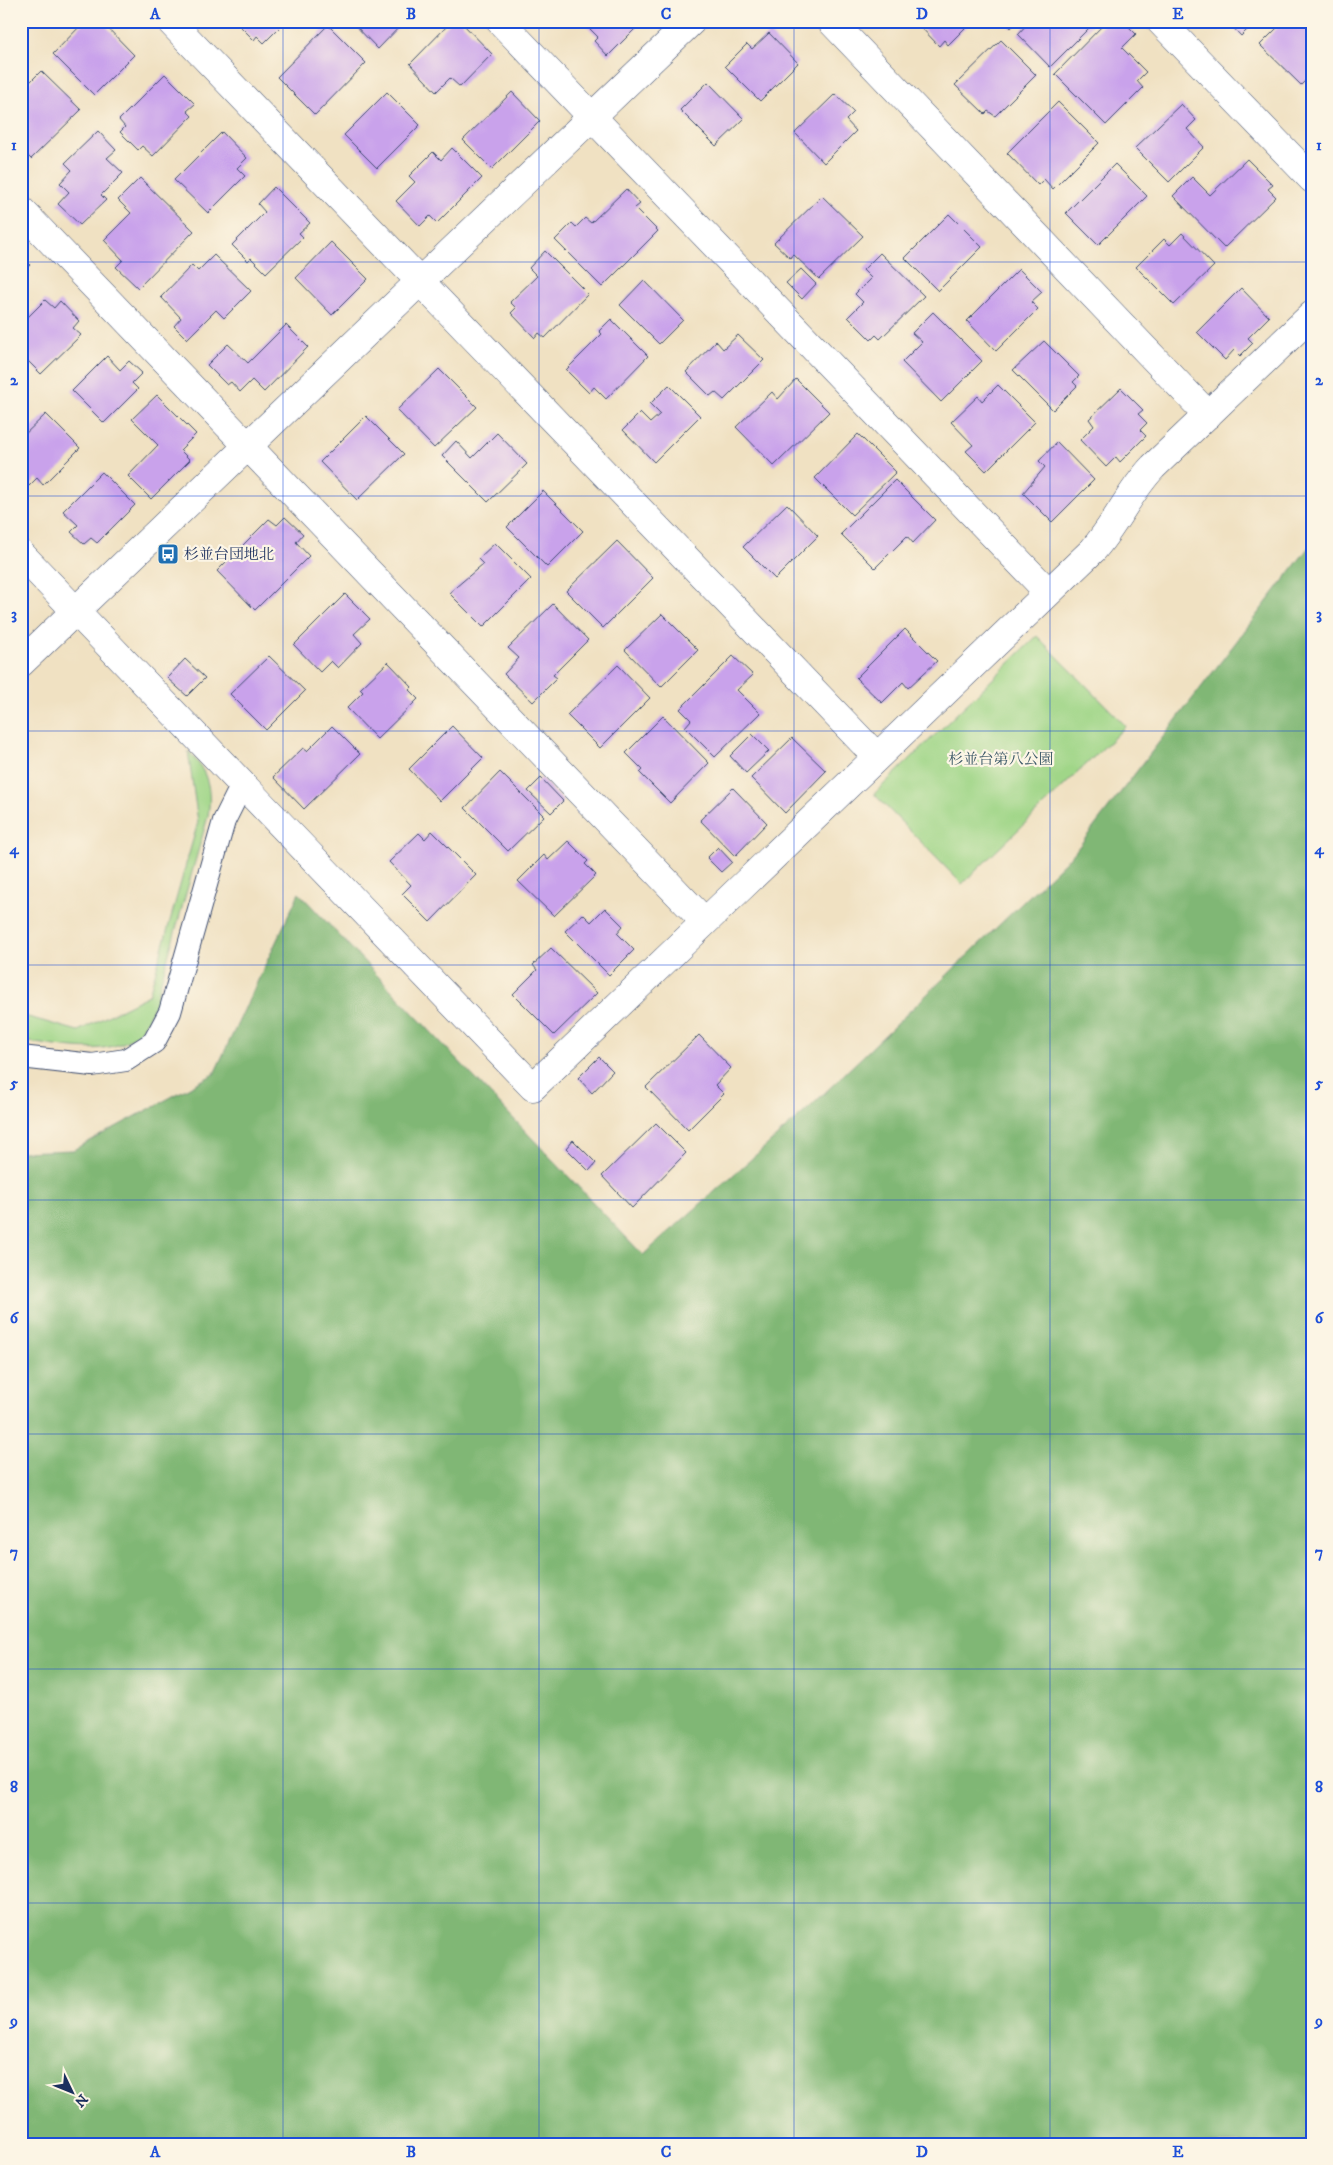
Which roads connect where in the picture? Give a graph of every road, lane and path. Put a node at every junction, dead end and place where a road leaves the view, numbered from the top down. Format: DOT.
graph roads {
  1 [pos="170,21"];
  2 [pos="500,21"];
  3 [pos="692,21"];
  4 [pos="830,21"];
  5 [pos="1160,21"];
  6 [pos="591,117"];
  7 [pos="1312,179"];
  8 [pos="21,210"];
  9 [pos="420,282"];
  10 [pos="1312,315"];
  11 [pos="1208,414"];
  12 [pos="248,446"];
  13 [pos="21,554"];
  14 [pos="1048,592"];
  15 [pos="76,611"];
  16 [pos="21,663"];
  17 [pos="877,757"];
  18 [pos="242,785"];
  19 [pos="705,922"];
  20 [pos="21,1057"];
  1 -- 9 [label="street"];
  2 -- 6 [label="street"];
  3 -- 6 [label="street"];
  4 -- 11 [label="street"];
  5 -- 7 [label="street"];
  6 -- 9 [label="street"];
  6 -- 14 [label="street"];
  8 -- 12 [label="street"];
  9 -- 12 [label="street"];
  9 -- 17 [label="street"];
  10 -- 11 [label="street"];
  11 -- 14 [label="street"];
  12 -- 15 [label="street"];
  12 -- 19 [label="street"];
  13 -- 15 [label="street"];
  14 -- 17 [label="street"];
  15 -- 16 [label="street"];
  15 -- 18 [label="street"];
  17 -- 19 [label="street"];
  18 -- 19 [label="street"];
  18 -- 20 [label="lane"];
}
